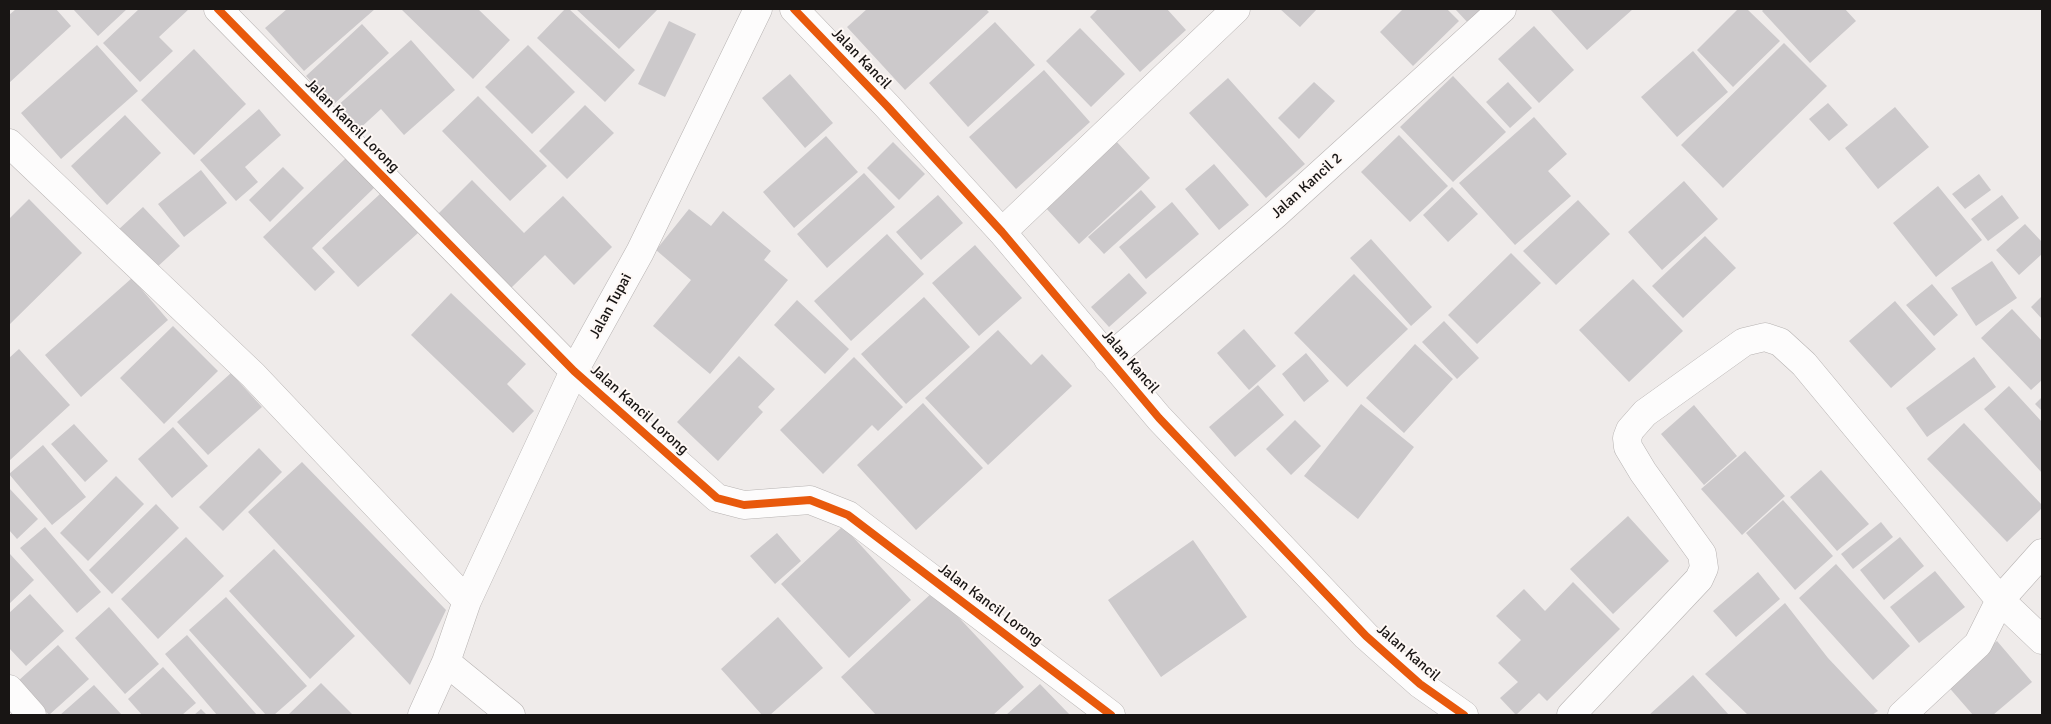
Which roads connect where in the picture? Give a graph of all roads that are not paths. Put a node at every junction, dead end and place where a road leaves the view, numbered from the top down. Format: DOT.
graph roads {
  1 [pos="218,9"];
  2 [pos="758,9"];
  3 [pos="794,9"];
  4 [pos="1236,9"];
  5 [pos="1502,9"];
  6 [pos="9,143"];
  7 [pos="1002,232"];
  8 [pos="1108,358"];
  9 [pos="574,371"];
  10 [pos="2042,553"];
  11 [pos="2000,600"];
  12 [pos="467,601"];
  13 [pos="2042,640"];
  14 [pos="446,662"];
  15 [pos="9,689"];
  16 [pos="32,715"];
  17 [pos="422,715"];
  18 [pos="511,715"];
  19 [pos="1111,715"];
  20 [pos="1464,715"];
  21 [pos="1571,715"];
  22 [pos="1902,715"];
  1 -- 9 [label="street, Jalan Kancil Lorong"];
  2 -- 9 [label="street, Jalan Tupai"];
  3 -- 7 [label="street, Jalan Kancil"];
  4 -- 7 [label="street"];
  5 -- 8 [label="street, Jalan Kancil 2"];
  6 -- 12 [label="street"];
  7 -- 8 [label="street, Jalan Kancil"];
  8 -- 20 [label="street, Jalan Kancil"];
  9 -- 12 [label="street, Jalan Tupai"];
  9 -- 19 [label="street, Jalan Kancil Lorong"];
  10 -- 11 [label="street"];
  11 -- 13 [label="street"];
  11 -- 21 [label="street"];
  11 -- 22 [label="street"];
  12 -- 14 [label="street, Jalan Tupai"];
  14 -- 17 [label="street, Jalan Tupai"];
  14 -- 18 [label="street"];
  15 -- 16 [label="street"];
}
